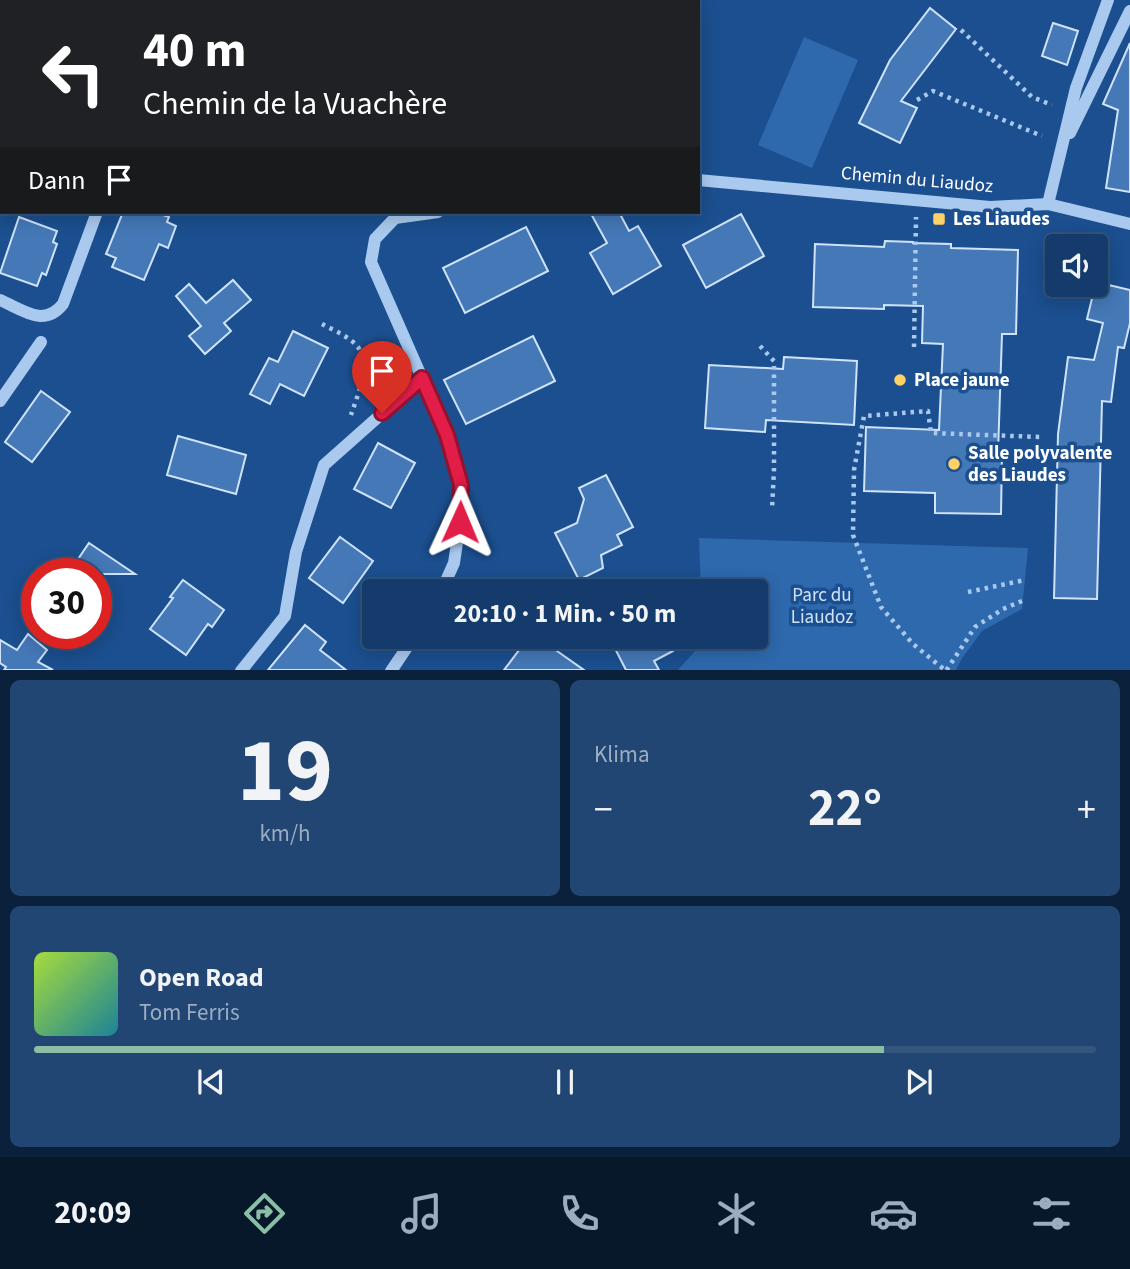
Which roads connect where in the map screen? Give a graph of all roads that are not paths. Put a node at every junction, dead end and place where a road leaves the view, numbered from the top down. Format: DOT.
graph roads {
  1 [pos="1108,0"];
  2 [pos="1130,11"];
  3 [pos="1060,153"];
  4 [pos="700,180"];
  5 [pos="1048,204"];
  6 [pos="96,214"];
  7 [pos="424,214"];
  8 [pos="1130,224"];
  9 [pos="0,300"];
  10 [pos="41,342"];
  11 [pos="422,378"];
  12 [pos="0,401"];
  13 [pos="447,579"];
  14 [pos="406,649"];
  15 [pos="241,670"];
  16 [pos="391,670"];
  1 -- 3 [label="street"];
  2 -- 3 [label="street"];
  3 -- 5 [label="street"];
  4 -- 5 [label="street, Chemin du Liaudoz"];
  5 -- 8 [label="street, Chemin du Liaudoz"];
  6 -- 9 [label="street"];
  7 -- 11 [label="street"];
  10 -- 12 [label="street"];
  11 -- 13 [label="street"];
  11 -- 15 [label="street"];
  14 -- 16 [label="street"];
}
